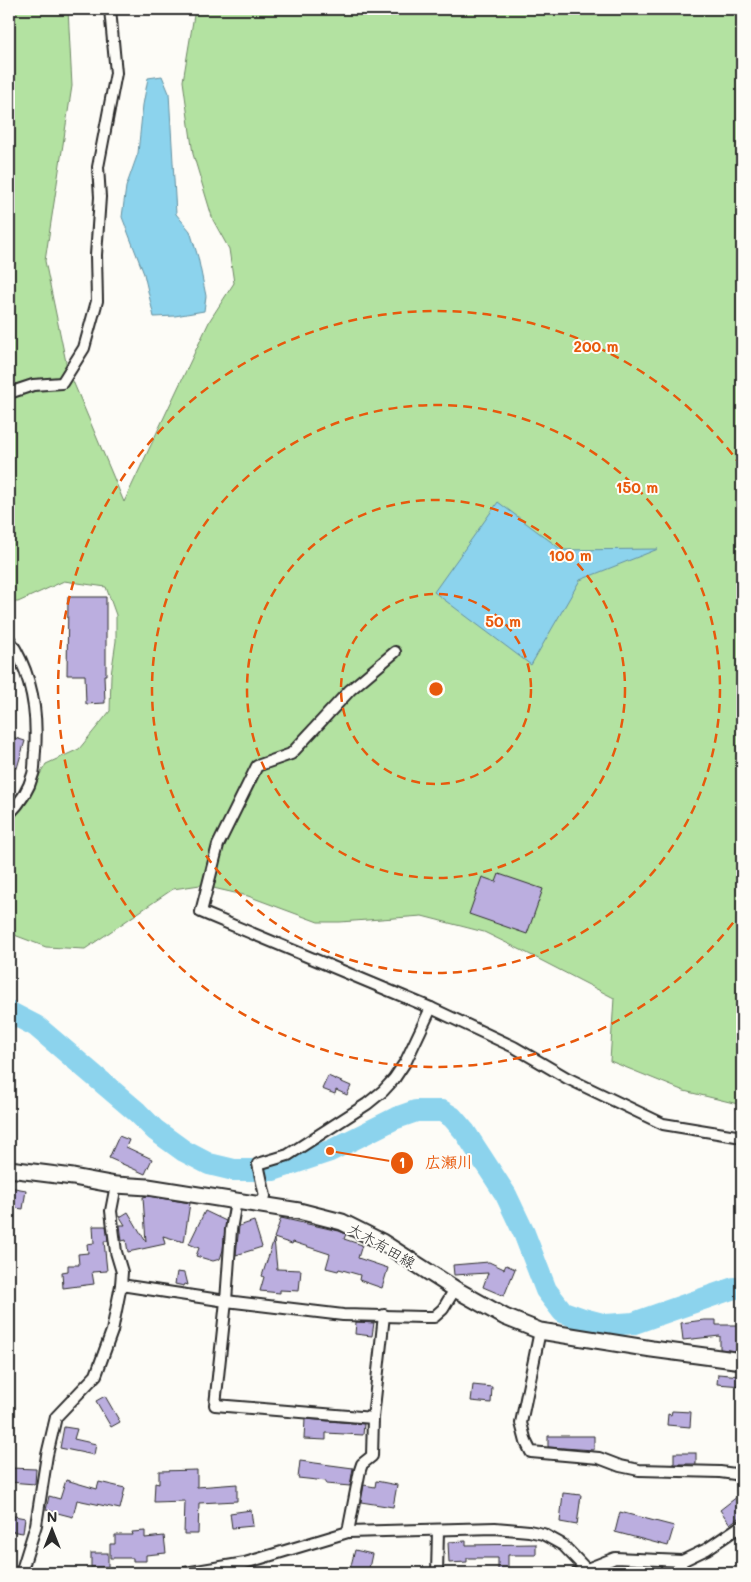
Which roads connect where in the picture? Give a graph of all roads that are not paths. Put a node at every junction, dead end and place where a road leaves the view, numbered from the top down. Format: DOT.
graph roads {
  1 [pos="110,9"];
  2 [pos="9,393"];
  3 [pos="10,643"];
  4 [pos="395,652"];
  5 [pos="9,814"];
  6 [pos="430,1008"];
  7 [pos="742,1137"];
  8 [pos="9,1169"];
  9 [pos="116,1185"];
  10 [pos="236,1200"];
  11 [pos="262,1200"];
  12 [pos="121,1285"];
  13 [pos="455,1290"];
  14 [pos="226,1301"];
  15 [pos="384,1316"];
  16 [pos="540,1331"];
  17 [pos="742,1361"];
  18 [pos="373,1418"];
  19 [pos="742,1477"];
  20 [pos="742,1525"];
  21 [pos="438,1530"];
  22 [pos="348,1532"];
  23 [pos="678,1561"];
  24 [pos="582,1572"];
  25 [pos="21,1573"];
  26 [pos="185,1573"];
  27 [pos="437,1573"];
  28 [pos="684,1573"];
  1 -- 2 [label="street"];
  3 -- 5 [label="street"];
  4 -- 6 [label="street"];
  6 -- 7 [label="street"];
  6 -- 11 [label="street"];
  8 -- 9 [label="main road, 大木有田線"];
  9 -- 10 [label="main road, 大木有田線"];
  9 -- 12 [label="street"];
  10 -- 11 [label="main road, 大木有田線"];
  10 -- 14 [label="street"];
  11 -- 13 [label="main road, 大木有田線"];
  12 -- 14 [label="street"];
  12 -- 25 [label="street"];
  13 -- 15 [label="street"];
  13 -- 16 [label="main road, 大木有田線"];
  14 -- 15 [label="street"];
  14 -- 18 [label="street"];
  15 -- 18 [label="street"];
  16 -- 17 [label="main road, 大木有田線"];
  16 -- 19 [label="street"];
  18 -- 22 [label="street"];
  20 -- 23 [label="street"];
  21 -- 22 [label="street"];
  21 -- 24 [label="street"];
  21 -- 27 [label="street"];
  22 -- 26 [label="street"];
  23 -- 24 [label="street"];
  23 -- 28 [label="street"];
}
